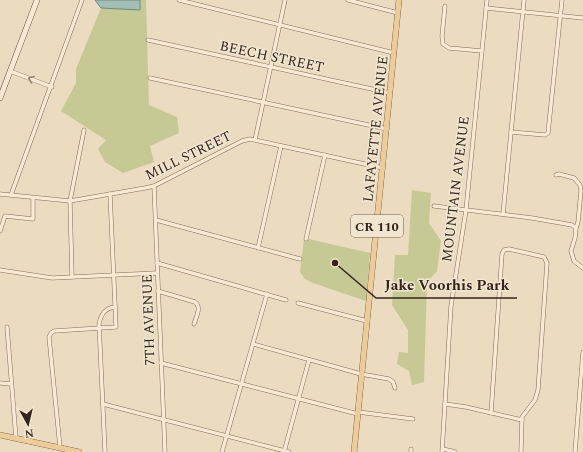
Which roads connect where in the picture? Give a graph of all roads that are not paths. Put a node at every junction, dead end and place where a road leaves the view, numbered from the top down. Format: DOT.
graph roads {
  1 [pos="37,0"];
  2 [pos="82,0"];
  3 [pos="179,0"];
  4 [pos="285,0"];
  5 [pos="348,0"];
  6 [pos="400,0"];
  7 [pos="487,0"];
  8 [pos="524,0"];
  9 [pos="562,0"];
  10 [pos="445,6"];
  11 [pos="486,8"];
  12 [pos="398,12"];
  13 [pos="523,12"];
  14 [pos="561,16"];
  15 [pos="583,18"];
  16 [pos="280,25"];
  17 [pos="148,40"];
  18 [pos="482,51"];
  19 [pos="394,53"];
  20 [pos="271,67"];
  21 [pos="10,71"];
  22 [pos="150,78"];
  23 [pos="52,87"];
  24 [pos="390,93"];
  25 [pos="0,98"];
  26 [pos="263,102"];
  27 [pos="387,129"];
  28 [pos="84,130"];
  29 [pos="511,132"];
  30 [pos="255,140"];
  31 [pos="281,146"];
  32 [pos="324,155"];
  33 [pos="383,168"];
  34 [pos="556,175"];
  35 [pos="154,186"];
  36 [pos="0,194"];
  37 [pos="110,194"];
  38 [pos="11,195"];
  39 [pos="33,198"];
  40 [pos="70,201"];
  41 [pos="434,206"];
  42 [pos="466,210"];
  43 [pos="503,214"];
  44 [pos="156,220"];
  45 [pos="576,228"];
  46 [pos="0,231"];
  47 [pos="306,239"];
  48 [pos="258,248"];
  49 [pos="300,259"];
  50 [pos="157,263"];
  51 [pos="583,268"];
  52 [pos="0,270"];
  53 [pos="157,273"];
  54 [pos="114,275"];
  55 [pos="72,277"];
  56 [pos="158,291"];
  57 [pos="267,294"];
  58 [pos="286,300"];
  59 [pos="298,303"];
  60 [pos="115,307"];
  61 [pos="367,321"];
  62 [pos="194,324"];
  63 [pos="7,327"];
  64 [pos="99,328"];
  65 [pos="253,344"];
  66 [pos="583,352"];
  67 [pos="309,360"];
  68 [pos="161,363"];
  69 [pos="361,374"];
  70 [pos="0,383"];
  71 [pos="12,384"];
  72 [pos="241,384"];
  73 [pos="395,388"];
  74 [pos="298,399"];
  75 [pos="103,404"];
  76 [pos="445,404"];
  77 [pos="358,413"];
  78 [pos="491,413"];
  79 [pos="413,419"];
  80 [pos="163,420"];
  81 [pos="522,420"];
  82 [pos="577,426"];
  83 [pos="583,427"];
  84 [pos="0,435"];
  85 [pos="226,436"];
  86 [pos="16,438"];
  87 [pos="60,448"];
  88 [pos="284,451"];
  89 [pos="442,451"];
  90 [pos="79,452"];
  91 [pos="105,452"];
  92 [pos="165,452"];
  93 [pos="222,452"];
  94 [pos="289,452"];
  95 [pos="354,452"];
  96 [pos="455,452"];
  97 [pos="521,452"];
  98 [pos="576,452"];
  1 -- 21 [label="main road"];
  2 -- 23 [label="street"];
  3 -- 16 [label="street"];
  4 -- 16 [label="street"];
  5 -- 12 [label="street"];
  6 -- 12 [label="main road, LAFAYETTE AVENUE / CR 110"];
  7 -- 11 [label="street, MOUNTAIN AVENUE"];
  8 -- 13 [label="street"];
  9 -- 14 [label="street"];
  10 -- 18 [label="street"];
  11 -- 13 [label="street"];
  11 -- 18 [label="street, MOUNTAIN AVENUE"];
  12 -- 19 [label="main road, LAFAYETTE AVENUE / CR 110"];
  13 -- 14 [label="street"];
  13 -- 29 [label="street"];
  14 -- 15 [label="street"];
  14 -- 29 [label="street"];
  16 -- 19 [label="street"];
  16 -- 20 [label="street"];
  17 -- 20 [label="street, BEECH STREET"];
  18 -- 42 [label="street, MOUNTAIN AVENUE"];
  19 -- 24 [label="main road, LAFAYETTE AVENUE / CR 110"];
  20 -- 24 [label="street, BEECH STREET"];
  20 -- 26 [label="street"];
  23 -- 21 [label="street, one-way"];
  21 -- 25 [label="main road"];
  22 -- 26 [label="street"];
  23 -- 38 [label="street"];
  24 -- 27 [label="main road, LAFAYETTE AVENUE / CR 110"];
  26 -- 27 [label="street"];
  26 -- 30 [label="street"];
  27 -- 33 [label="main road, LAFAYETTE AVENUE / CR 110"];
  28 -- 40 [label="street"];
  29 -- 43 [label="street"];
  30 -- 31 [label="street, MILL STREET"];
  30 -- 35 [label="street, MILL STREET"];
  31 -- 32 [label="street, MILL STREET"];
  31 -- 48 [label="street"];
  32 -- 33 [label="street, MILL STREET"];
  32 -- 47 [label="street"];
  33 -- 61 [label="main road, LAFAYETTE AVENUE / CR 110"];
  34 -- 45 [label="street"];
  35 -- 37 [label="street, MILL STREET"];
  35 -- 44 [label="street, 7TH AVENUE"];
  36 -- 38 [label="street, MILL STREET"];
  37 -- 40 [label="street, MILL STREET"];
  37 -- 54 [label="street"];
  38 -- 39 [label="street, MILL STREET"];
  39 -- 40 [label="street, MILL STREET"];
  39 -- 46 [label="street"];
  40 -- 55 [label="street"];
  41 -- 42 [label="street"];
  42 -- 43 [label="street"];
  42 -- 76 [label="street, MOUNTAIN AVENUE"];
  43 -- 45 [label="street"];
  44 -- 48 [label="street"];
  44 -- 50 [label="street, 7TH AVENUE"];
  45 -- 51 [label="street"];
  48 -- 49 [label="street"];
  50 -- 53 [label="street, 7TH AVENUE"];
  50 -- 57 [label="street"];
  52 -- 55 [label="street"];
  53 -- 54 [label="street"];
  53 -- 56 [label="street, 7TH AVENUE"];
  54 -- 55 [label="street"];
  54 -- 60 [label="street"];
  56 -- 62 [label="street"];
  56 -- 68 [label="street, 7TH AVENUE"];
  57 -- 58 [label="street"];
  57 -- 65 [label="street"];
  59 -- 61 [label="street"];
  60 -- 64 [label="street"];
  60 -- 64 [label="street"];
  61 -- 69 [label="main road, LAFAYETTE AVENUE / CR 110"];
  63 -- 71 [label="street"];
  64 -- 75 [label="street"];
  64 -- 87 [label="street"];
  65 -- 67 [label="street"];
  65 -- 72 [label="street"];
  66 -- 82 [label="street"];
  67 -- 69 [label="street"];
  67 -- 74 [label="street"];
  68 -- 72 [label="street"];
  68 -- 80 [label="street, 7TH AVENUE"];
  69 -- 73 [label="street"];
  69 -- 77 [label="main road, LAFAYETTE AVENUE / CR 110"];
  70 -- 71 [label="street"];
  71 -- 86 [label="street"];
  72 -- 74 [label="street"];
  72 -- 85 [label="street"];
  74 -- 77 [label="street"];
  74 -- 88 [label="street"];
  75 -- 80 [label="street"];
  75 -- 91 [label="street"];
  76 -- 78 [label="street"];
  76 -- 89 [label="street, MOUNTAIN AVENUE"];
  77 -- 79 [label="street"];
  77 -- 95 [label="main road, LAFAYETTE AVENUE / CR 110"];
  78 -- 81 [label="street"];
  78 -- 81 [label="street"];
  80 -- 85 [label="street"];
  80 -- 92 [label="street, 7TH AVENUE"];
  81 -- 97 [label="street"];
  82 -- 83 [label="street"];
  82 -- 98 [label="street"];
  84 -- 86 [label="main road"];
  85 -- 88 [label="street"];
  85 -- 93 [label="street"];
  86 -- 87 [label="main road"];
  87 -- 90 [label="main road"];
  88 -- 94 [label="street"];
  89 -- 96 [label="street"];
}
